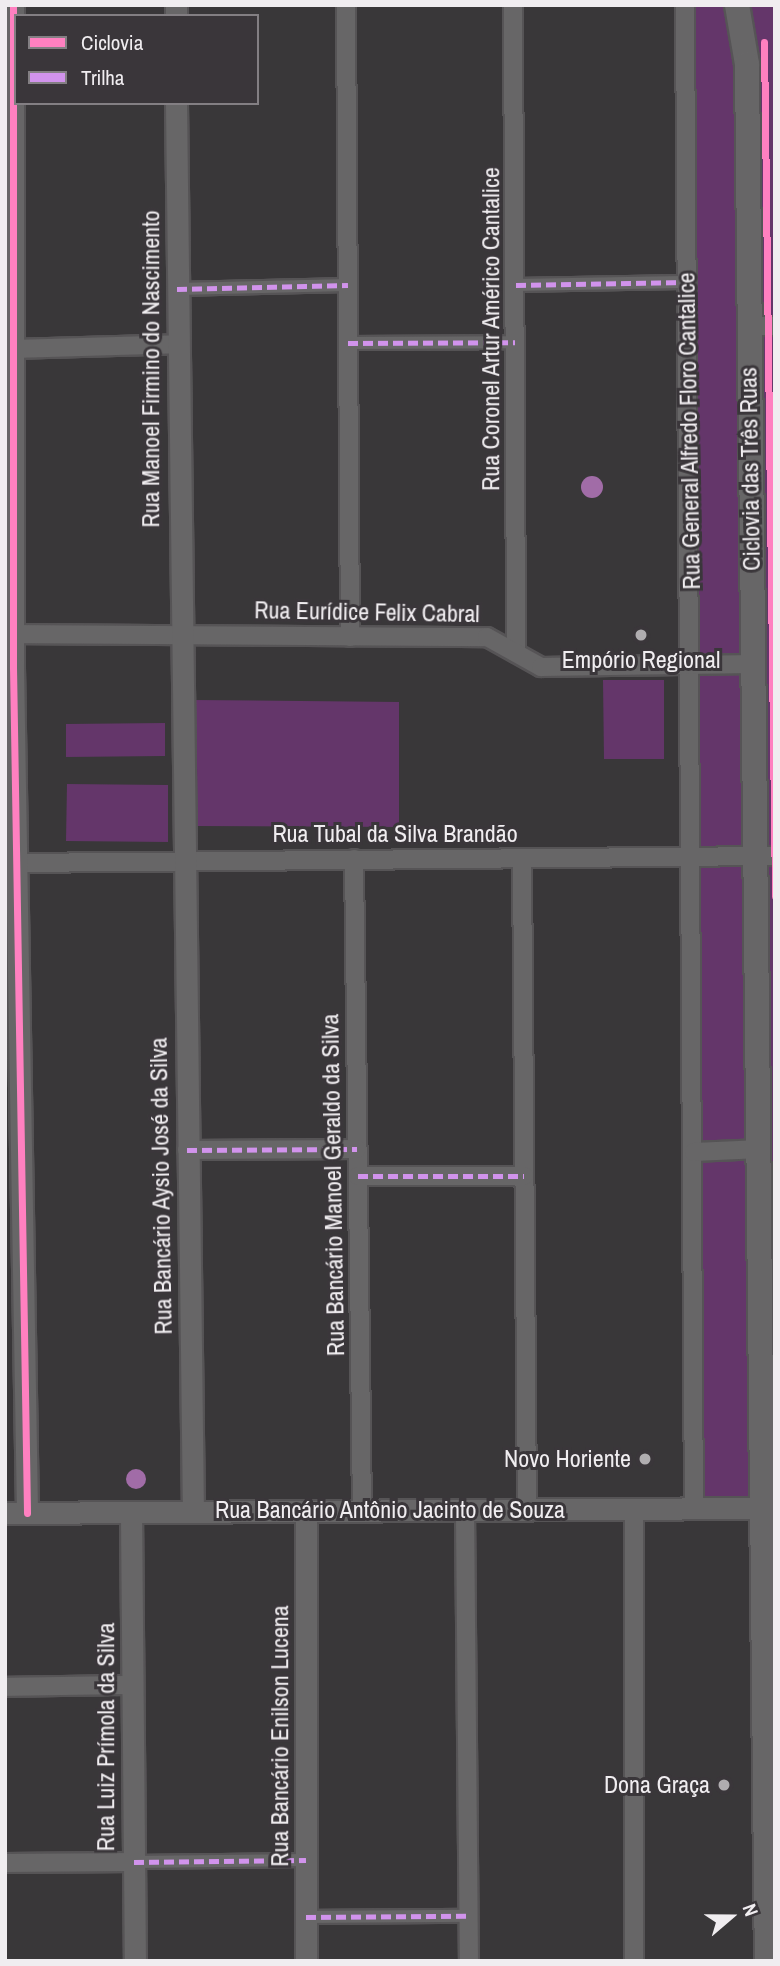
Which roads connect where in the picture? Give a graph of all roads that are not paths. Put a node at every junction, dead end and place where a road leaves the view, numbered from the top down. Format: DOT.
graph roads {
  1 [pos="13,5"];
  2 [pos="346,5"];
  3 [pos="513,5"];
  4 [pos="685,5"];
  5 [pos="737,5"];
  6 [pos="176,105"];
  7 [pos="687,282"];
  8 [pos="348,285"];
  9 [pos="516,285"];
  10 [pos="177,289"];
  11 [pos="9,292"];
  12 [pos="748,326"];
  13 [pos="775,326"];
  14 [pos="515,342"];
  15 [pos="348,343"];
  16 [pos="177,344"];
  17 [pos="13,349"];
  18 [pos="13,634"];
  19 [pos="178,634"];
  20 [pos="350,637"];
  21 [pos="516,653"];
  22 [pos="692,663"];
  23 [pos="754,664"];
  24 [pos="9,667"];
  25 [pos="765,856"];
  26 [pos="694,857"];
  27 [pos="522,858"];
  28 [pos="182,859"];
  29 [pos="354,859"];
  30 [pos="16,863"];
  31 [pos="13,1090"];
  32 [pos="358,1149"];
  33 [pos="761,1149"];
  34 [pos="187,1150"];
  35 [pos="694,1152"];
  36 [pos="358,1176"];
  37 [pos="524,1176"];
  38 [pos="770,1508"];
  39 [pos="634,1509"];
  40 [pos="694,1509"];
  41 [pos="362,1510"];
  42 [pos="465,1510"];
  43 [pos="527,1510"];
  44 [pos="193,1511"];
  45 [pos="306,1511"];
  46 [pos="131,1512"];
  47 [pos="5,1513"];
  48 [pos="27,1513"];
  49 [pos="132,1685"];
  50 [pos="5,1687"];
  51 [pos="306,1860"];
  52 [pos="134,1862"];
  53 [pos="5,1863"];
  54 [pos="468,1916"];
  55 [pos="306,1917"];
  56 [pos="135,1961"];
  57 [pos="306,1961"];
  58 [pos="468,1961"];
  59 [pos="634,1961"];
  60 [pos="767,1961"];
  1 -- 11 [label="street"];
  2 -- 8 [label="street"];
  3 -- 9 [label="street, Rua Coronel Artur Américo Cantalice"];
  4 -- 7 [label="street, Rua General Alfredo Floro Cantalice"];
  5 -- 12 [label="main road"];
  6 -- 10 [label="street, Rua Manoel Firmino do Nascimento"];
  7 -- 9 [label="street"];
  7 -- 22 [label="street, Rua General Alfredo Floro Cantalice"];
  8 -- 10 [label="street"];
  8 -- 15 [label="street"];
  9 -- 14 [label="street, Rua Coronel Artur Américo Cantalice"];
  10 -- 16 [label="street, Rua Manoel Firmino do Nascimento"];
  11 -- 17 [label="street"];
  12 -- 13 [label="street"];
  12 -- 23 [label="main road"];
  14 -- 15 [label="street"];
  14 -- 21 [label="street, Rua Coronel Artur Américo Cantalice"];
  15 -- 20 [label="street"];
  16 -- 17 [label="street"];
  16 -- 19 [label="street, Rua Manoel Firmino do Nascimento"];
  17 -- 18 [label="street"];
  18 -- 19 [label="street, Rua Eurídice Felix Cabral"];
  18 -- 24 [label="street"];
  19 -- 20 [label="street, Rua Eurídice Felix Cabral"];
  19 -- 28 [label="street, Rua Manoel Firmino do Nascimento"];
  20 -- 21 [label="street, Rua Eurídice Felix Cabral"];
  21 -- 22 [label="street, Rua Eurídice Felix Cabral"];
  22 -- 23 [label="street, Rua Eurídice Felix Cabral"];
  22 -- 26 [label="street, Rua General Alfredo Floro Cantalice"];
  23 -- 25 [label="main road"];
  24 -- 30 [label="street"];
  25 -- 26 [label="street, Rua Tubal da Silva Brandão"];
  25 -- 33 [label="main road"];
  26 -- 27 [label="street, Rua Tubal da Silva Brandão"];
  26 -- 35 [label="street, Rua General Alfredo Floro Cantalice"];
  27 -- 29 [label="street, Rua Tubal da Silva Brandão"];
  27 -- 37 [label="street"];
  28 -- 29 [label="street, Rua Tubal da Silva Brandão"];
  28 -- 30 [label="street, Rua Tubal da Silva Brandão"];
  28 -- 34 [label="street, Rua Bancário Aysio José da Silva"];
  29 -- 32 [label="street, Rua Bancário Manoel Geraldo da Silva"];
  30 -- 31 [label="street"];
  31 -- 48 [label="street"];
  32 -- 34 [label="street"];
  32 -- 36 [label="street, Rua Bancário Manoel Geraldo da Silva"];
  33 -- 35 [label="street"];
  33 -- 38 [label="main road"];
  34 -- 44 [label="street, Rua Bancário Aysio José da Silva"];
  35 -- 40 [label="street, Rua General Alfredo Floro Cantalice"];
  36 -- 37 [label="street"];
  36 -- 41 [label="street, Rua Bancário Manoel Geraldo da Silva"];
  37 -- 43 [label="street"];
  38 -- 40 [label="street, Rua Bancário Antônio Jacinto de Souza"];
  38 -- 60 [label="main road"];
  39 -- 40 [label="street, Rua Bancário Antônio Jacinto de Souza"];
  39 -- 43 [label="street, Rua Bancário Antônio Jacinto de Souza"];
  39 -- 59 [label="street"];
  41 -- 42 [label="street, Rua Bancário Antônio Jacinto de Souza"];
  41 -- 45 [label="street, Rua Bancário Antônio Jacinto de Souza"];
  42 -- 43 [label="street, Rua Bancário Antônio Jacinto de Souza"];
  42 -- 54 [label="street"];
  44 -- 45 [label="street, Rua Bancário Antônio Jacinto de Souza"];
  44 -- 46 [label="street, Rua Bancário Antônio Jacinto de Souza"];
  45 -- 51 [label="street, Rua Bancário Enilson Lucena"];
  46 -- 48 [label="street, Rua Bancário Antônio Jacinto de Souza"];
  46 -- 49 [label="street, Rua Luiz Prímola da Silva"];
  47 -- 48 [label="street, Rua Bancário Antônio Jacinto de Souza"];
  49 -- 50 [label="street"];
  49 -- 52 [label="street, Rua Luiz Prímola da Silva"];
  51 -- 52 [label="street"];
  51 -- 55 [label="street, Rua Bancário Enilson Lucena"];
  52 -- 53 [label="street"];
  52 -- 56 [label="street, Rua Luiz Prímola da Silva"];
  54 -- 55 [label="street"];
  54 -- 58 [label="street"];
  55 -- 57 [label="street, Rua Bancário Enilson Lucena"];
}
